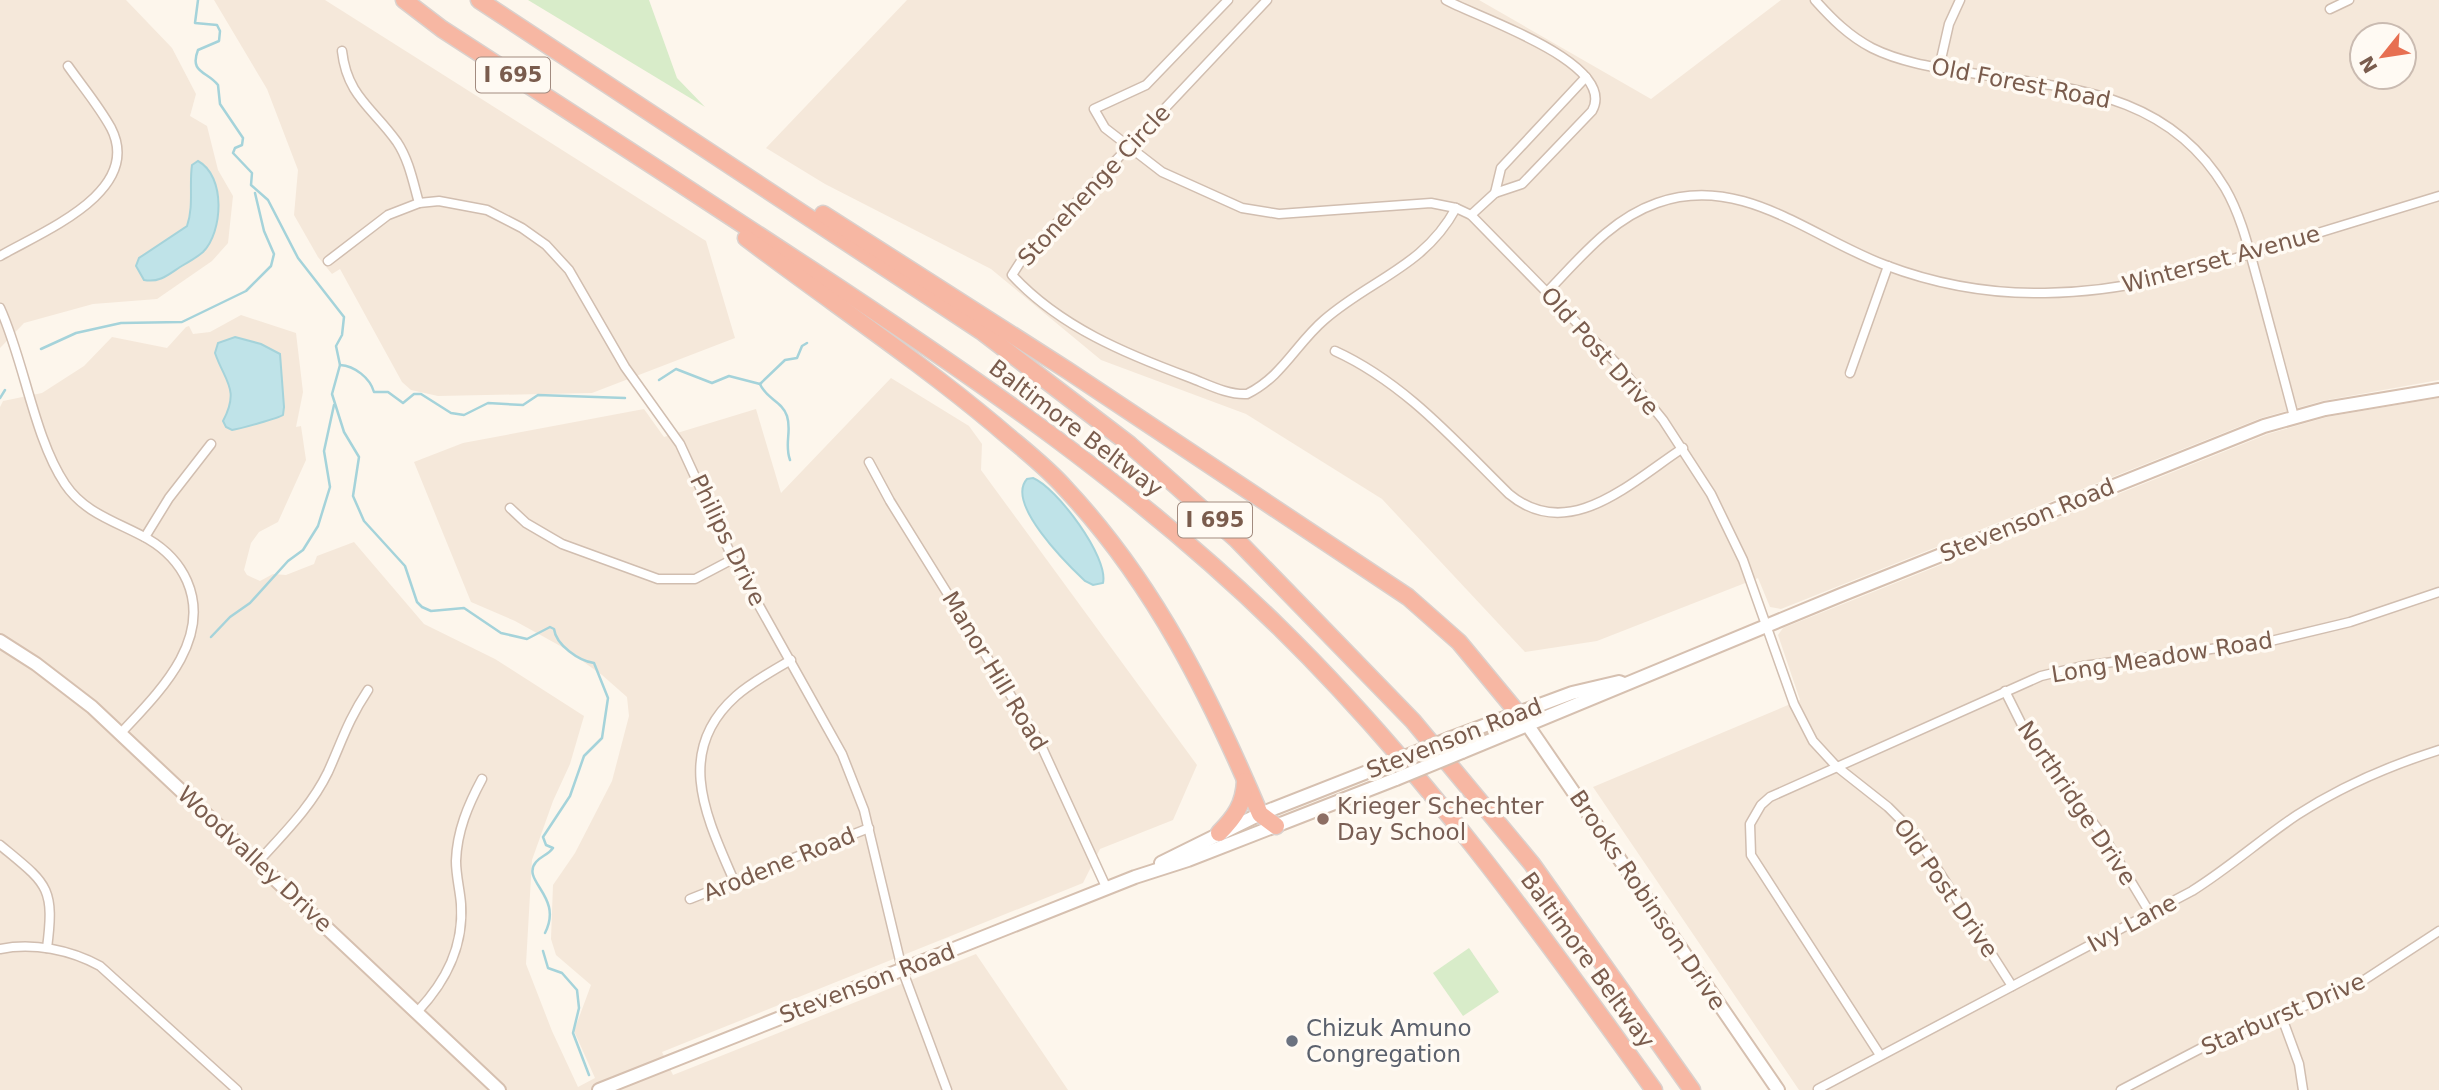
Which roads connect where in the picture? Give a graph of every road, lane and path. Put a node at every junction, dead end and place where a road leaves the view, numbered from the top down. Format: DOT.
graph roads {
  1 [pos="404,0"];
  2 [pos="479,0"];
  3 [pos="1228,0"];
  4 [pos="1267,0"];
  5 [pos="1446,0"];
  6 [pos="1815,0"];
  7 [pos="1960,0"];
  8 [pos="2349,0"];
  9 [pos="2330,9"];
  10 [pos="342,51"];
  11 [pos="68,66"];
  12 [pos="1939,68"];
  13 [pos="1586,77"];
  14 [pos="609,87"];
  15 [pos="624,145"];
  16 [pos="1127,147"];
  17 [pos="1494,192"];
  18 [pos="2439,196"];
  19 [pos="419,203"];
  20 [pos="1456,208"];
  21 [pos="1471,215"];
  22 [pos="2250,254"];
  23 [pos="0,256"];
  24 [pos="328,261"];
  25 [pos="1888,266"];
  26 [pos="1547,292"];
  27 [pos="0,308"];
  28 [pos="1335,351"];
  29 [pos="1850,373"];
  30 [pos="2439,390"];
  31 [pos="2294,417"];
  32 [pos="211,444"];
  33 [pos="1683,448"];
  34 [pos="869,462"];
  35 [pos="510,508"];
  36 [pos="145,537"];
  37 [pos="733,559"];
  38 [pos="2439,592"];
  39 [pos="1767,625"];
  40 [pos="0,641"];
  41 [pos="791,660"];
  42 [pos="1625,684"];
  43 [pos="368,690"];
  44 [pos="2005,691"];
  45 [pos="1517,712"];
  46 [pos="1528,725"];
  47 [pos="121,733"];
  48 [pos="2439,750"];
  49 [pos="1836,766"];
  50 [pos="482,779"];
  51 [pos="1245,779"];
  52 [pos="1260,814"];
  53 [pos="1276,826"];
  54 [pos="869,828"];
  55 [pos="1219,832"];
  56 [pos="0,845"];
  57 [pos="259,861"];
  58 [pos="1135,877"];
  59 [pos="734,881"];
  60 [pos="1107,889"];
  61 [pos="690,899"];
  62 [pos="2150,913"];
  63 [pos="2439,931"];
  64 [pos="47,948"];
  65 [pos="0,949"];
  66 [pos="902,969"];
  67 [pos="2012,986"];
  68 [pos="418,1011"];
  69 [pos="2281,1015"];
  70 [pos="1880,1055"];
  71 [pos="1818,1089"];
  72 [pos="237,1090"];
  73 [pos="499,1090"];
  74 [pos="599,1090"];
  75 [pos="947,1090"];
  76 [pos="1654,1090"];
  77 [pos="1692,1090"];
  78 [pos="1778,1090"];
  79 [pos="2121,1090"];
  80 [pos="2303,1090"];
  1 -- 15 [label="highway, Baltimore Beltway / I 695"];
  2 -- 14 [label="highway, Baltimore Beltway / I 695"];
  3 -- 16 [label="street, Old Post Drive"];
  4 -- 16 [label="street, Stonehenge Circle"];
  5 -- 13 [label="street"];
  6 -- 12 [label="street, Old Forest Road"];
  7 -- 12 [label="street"];
  8 -- 9 [label="street"];
  10 -- 19 [label="street"];
  11 -- 23 [label="street"];
  12 -- 22 [label="street, Old Forest Road"];
  13 -- 17 [label="street"];
  13 -- 17 [label="street"];
  14 -- 45 [label="highway"];
  14 -- 77 [label="highway, Baltimore Beltway / I 695"];
  15 -- 51 [label="highway"];
  15 -- 76 [label="highway, Baltimore Beltway / I 695"];
  16 -- 20 [label="street, Old Post Drive"];
  16 -- 20 [label="street, Stonehenge Circle"];
  17 -- 21 [label="street"];
  18 -- 22 [label="street, Winterset Avenue"];
  19 -- 24 [label="street, Philips Drive"];
  19 -- 37 [label="street, Philips Drive"];
  20 -- 21 [label="street, Old Post Drive"];
  21 -- 26 [label="street, Old Post Drive"];
  22 -- 25 [label="street, Winterset Avenue"];
  22 -- 31 [label="street, Old Forest Road"];
  25 -- 26 [label="street, Winterset Avenue"];
  25 -- 29 [label="street"];
  26 -- 33 [label="street, Old Post Drive"];
  27 -- 36 [label="street"];
  28 -- 33 [label="street"];
  30 -- 31 [label="main road, Stevenson Road"];
  31 -- 39 [label="main road, Stevenson Road"];
  32 -- 36 [label="street"];
  33 -- 39 [label="street, Old Post Drive"];
  34 -- 60 [label="street, Manor Hill Road"];
  35 -- 37 [label="street"];
  36 -- 47 [label="street"];
  37 -- 41 [label="street, Philips Drive"];
  38 -- 44 [label="street, Long Meadow Road"];
  39 -- 42 [label="main road, Stevenson Road"];
  39 -- 49 [label="street, Old Post Drive"];
  40 -- 47 [label="main road, Woodvalley Drive"];
  41 -- 54 [label="street, Philips Drive"];
  41 -- 59 [label="street"];
  42 -- 45 [label="main road, Stevenson Road"];
  42 -- 46 [label="main road, Stevenson Road"];
  43 -- 57 [label="street"];
  44 -- 49 [label="street, Long Meadow Road"];
  44 -- 62 [label="street, Northridge Drive"];
  45 -- 46 [label="main road, Brooks Robinson Drive"];
  45 -- 52 [label="main road, Stevenson Road, bridge"];
  46 -- 53 [label="main road, Stevenson Road, bridge"];
  46 -- 78 [label="main road, Brooks Robinson Drive"];
  47 -- 57 [label="main road, Woodvalley Drive"];
  48 -- 62 [label="street, Ivy Lane"];
  49 -- 67 [label="street, Old Post Drive"];
  49 -- 70 [label="street, Long Meadow Road"];
  50 -- 68 [label="street"];
  51 -- 52 [label="highway"];
  51 -- 55 [label="highway"];
  52 -- 53 [label="highway"];
  52 -- 55 [label="main road, Stevenson Road"];
  53 -- 58 [label="main road, Stevenson Road"];
  54 -- 59 [label="street, Arodene Road"];
  54 -- 66 [label="street, Philips Drive"];
  55 -- 58 [label="main road, Stevenson Road"];
  56 -- 64 [label="street"];
  57 -- 68 [label="main road, Woodvalley Drive"];
  58 -- 60 [label="main road, Stevenson Road"];
  59 -- 61 [label="street, Arodene Road"];
  60 -- 66 [label="main road, Stevenson Road"];
  62 -- 67 [label="street, Ivy Lane"];
  63 -- 69 [label="street, Starburst Drive"];
  64 -- 65 [label="street"];
  64 -- 72 [label="street"];
  66 -- 74 [label="main road, Stevenson Road"];
  66 -- 75 [label="street, Philips Drive"];
  67 -- 70 [label="street, Ivy Lane"];
  68 -- 73 [label="main road, Woodvalley Drive"];
  69 -- 79 [label="street, Starburst Drive"];
  69 -- 80 [label="street"];
  70 -- 71 [label="street, Ivy Lane"];
}
